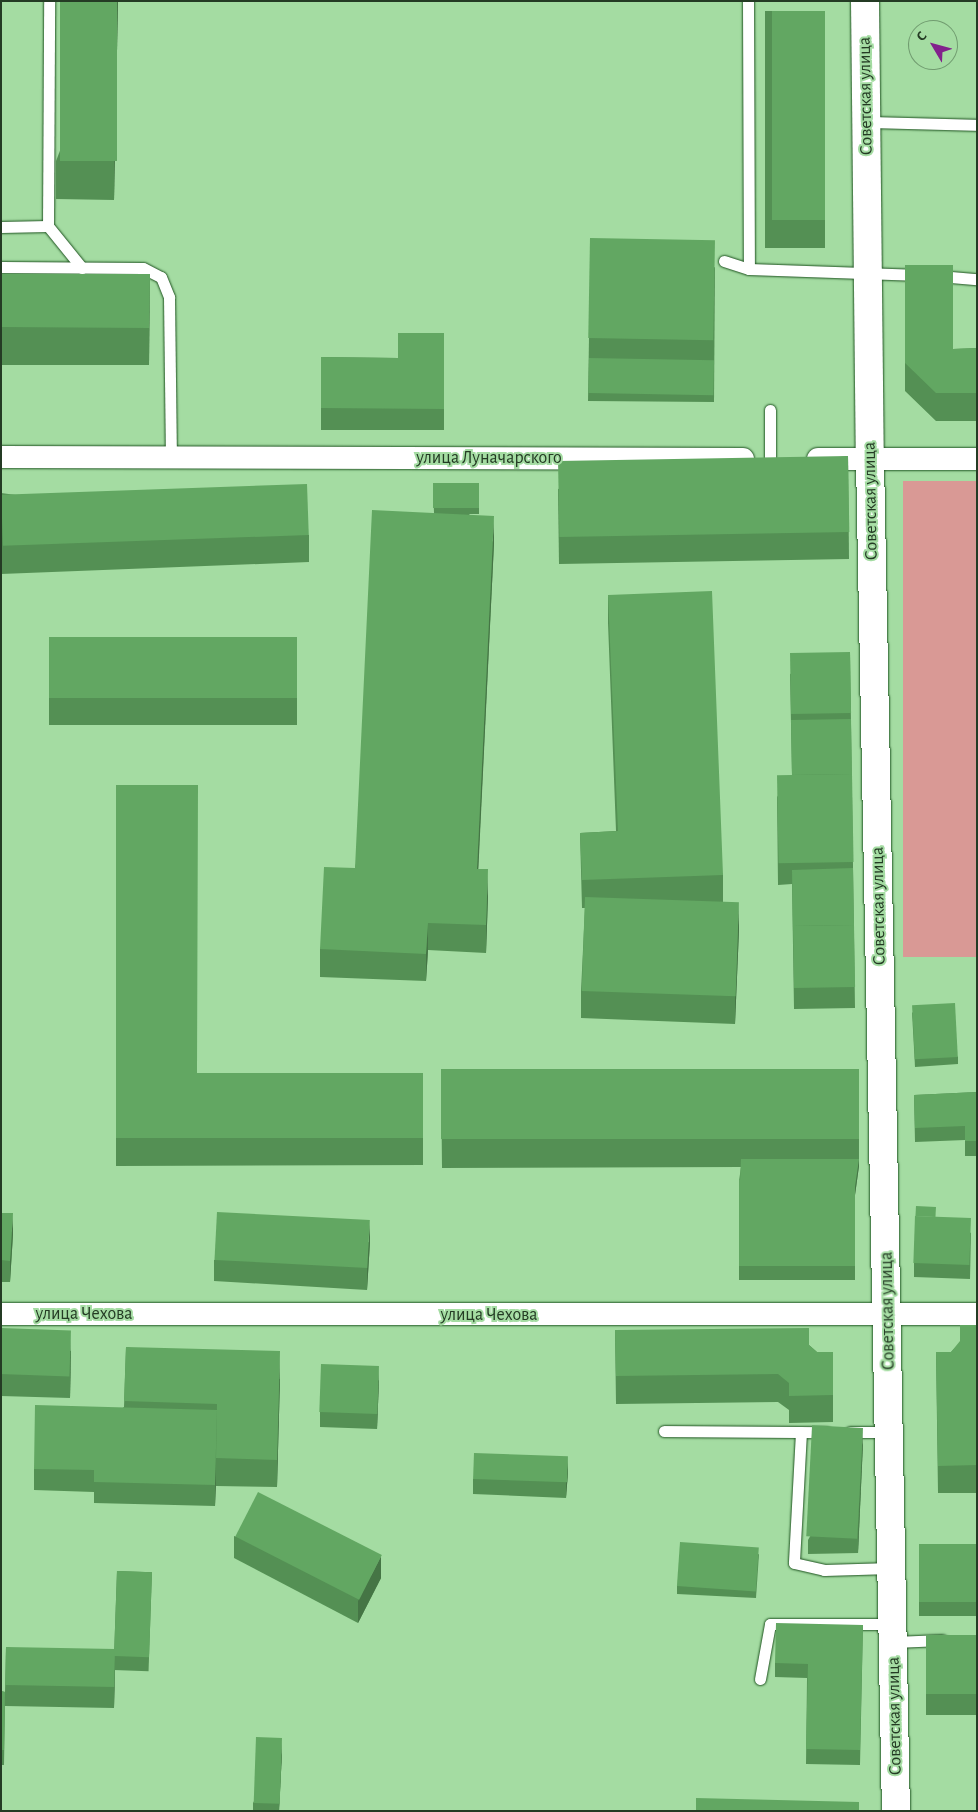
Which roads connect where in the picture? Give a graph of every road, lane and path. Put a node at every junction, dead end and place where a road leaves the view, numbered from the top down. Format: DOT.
graph roads {
  1 [pos="49,1"];
  2 [pos="748,1"];
  3 [pos="865,1"];
  4 [pos="866,122"];
  5 [pos="977,126"];
  6 [pos="48,226"];
  7 [pos="1,227"];
  8 [pos="724,260"];
  9 [pos="1,267"];
  10 [pos="82,268"];
  11 [pos="749,269"];
  12 [pos="868,271"];
  13 [pos="977,279"];
  14 [pos="770,410"];
  15 [pos="1,457"];
  16 [pos="171,458"];
  17 [pos="786,459"];
  18 [pos="977,459"];
  19 [pos="870,460"];
  20 [pos="1,1314"];
  21 [pos="977,1314"];
  22 [pos="888,1315"];
  23 [pos="664,1431"];
  24 [pos="801,1432"];
  25 [pos="890,1432"];
  26 [pos="893,1568"];
  27 [pos="894,1633"];
  28 [pos="958,1640"];
  29 [pos="760,1679"];
  30 [pos="896,1811"];
  1 -- 6 [label="lane"];
  2 -- 11 [label="lane"];
  3 -- 4 [label="street, Советская улица"];
  4 -- 5 [label="lane"];
  4 -- 12 [label="street, Советская улица"];
  6 -- 7 [label="lane"];
  6 -- 10 [label="lane"];
  8 -- 11 [label="lane"];
  9 -- 10 [label="lane"];
  10 -- 16 [label="lane"];
  11 -- 12 [label="lane"];
  12 -- 13 [label="lane"];
  12 -- 19 [label="street, Советская улица"];
  14 -- 17 [label="lane"];
  15 -- 16 [label="street, улица Луначарского"];
  16 -- 17 [label="street, улица Луначарского"];
  17 -- 19 [label="street, улица Луначарского"];
  18 -- 19 [label="street, улица Луначарского"];
  19 -- 22 [label="street, Советская улица"];
  20 -- 22 [label="street, улица Чехова"];
  21 -- 22 [label="street, улица Чехова"];
  22 -- 25 [label="street, Советская улица"];
  23 -- 24 [label="lane"];
  24 -- 25 [label="lane"];
  24 -- 26 [label="lane"];
  25 -- 26 [label="street, Советская улица"];
  26 -- 27 [label="street, Советская улица"];
  27 -- 28 [label="lane"];
  27 -- 29 [label="lane"];
  27 -- 30 [label="street, Советская улица"];
}
